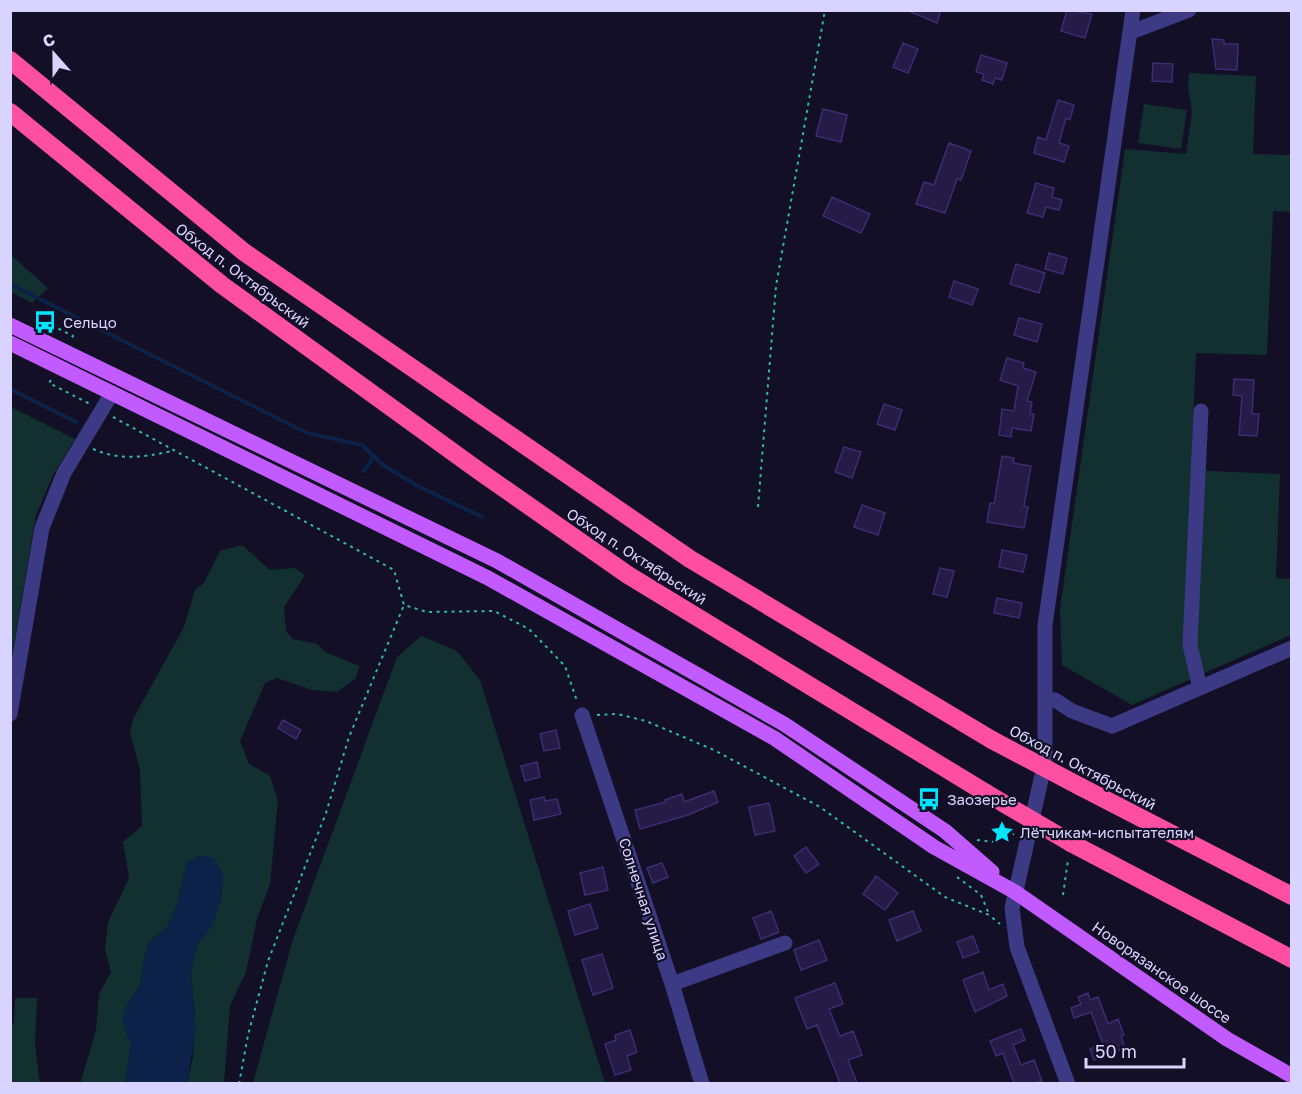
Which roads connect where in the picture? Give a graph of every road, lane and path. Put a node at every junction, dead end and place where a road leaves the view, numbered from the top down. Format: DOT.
graph roads {
  1 [pos="825,10"];
  2 [pos="1133,10"];
  3 [pos="1189,10"];
  4 [pos="1131,32"];
  5 [pos="10,60"];
  6 [pos="10,112"];
  7 [pos="45,322"];
  8 [pos="10,325"];
  9 [pos="71,339"];
  10 [pos="10,343"];
  11 [pos="51,380"];
  12 [pos="112,393"];
  13 [pos="103,411"];
  14 [pos="1201,411"];
  15 [pos="82,445"];
  16 [pos="174,451"];
  17 [pos="758,507"];
  18 [pos="404,605"];
  19 [pos="1292,648"];
  20 [pos="1200,688"];
  21 [pos="1045,699"];
  22 [pos="10,714"];
  23 [pos="582,715"];
  24 [pos="1030,824"];
  25 [pos="975,839"];
  26 [pos="1071,843"];
  27 [pos="956,876"];
  28 [pos="1015,892"];
  29 [pos="1063,895"];
  30 [pos="1292,896"];
  31 [pos="989,915"];
  32 [pos="1014,935"];
  33 [pos="784,943"];
  34 [pos="1292,959"];
  35 [pos="672,984"];
  36 [pos="1292,1076"];
  37 [pos="239,1083"];
  38 [pos="702,1083"];
  39 [pos="1068,1083"];
  1 -- 17 [label="path"];
  2 -- 4 [label="street"];
  3 -- 4 [label="street"];
  4 -- 21 [label="street"];
  5 -- 30 [label="highway, Обход п. Октябрьский, bridge"];
  6 -- 26 [label="highway, Обход п. Октябрьский, bridge"];
  7 -- 9 [label="path"];
  8 -- 28 [label="main road"];
  10 -- 12 [label="main road"];
  11 -- 13 [label="path"];
  12 -- 13 [label="street"];
  12 -- 28 [label="main road"];
  13 -- 15 [label="street"];
  13 -- 16 [label="path"];
  14 -- 20 [label="street"];
  15 -- 16 [label="path"];
  15 -- 22 [label="street"];
  16 -- 18 [label="path"];
  18 -- 23 [label="path"];
  18 -- 37 [label="path"];
  19 -- 20 [label="street"];
  20 -- 21 [label="street"];
  21 -- 24 [label="street"];
  23 -- 31 [label="path"];
  23 -- 35 [label="street, Солнечная улица"];
  24 -- 25 [label="path"];
  24 -- 28 [label="street"];
  26 -- 29 [label="path"];
  26 -- 34 [label="highway, Обход п. Октябрьский"];
  27 -- 31 [label="path"];
  28 -- 32 [label="street"];
  28 -- 36 [label="main road, Новорязанское шоссе"];
  31 -- 32 [label="path"];
  32 -- 39 [label="street"];
  33 -- 35 [label="street"];
  35 -- 38 [label="street, Солнечная улица"];
}
